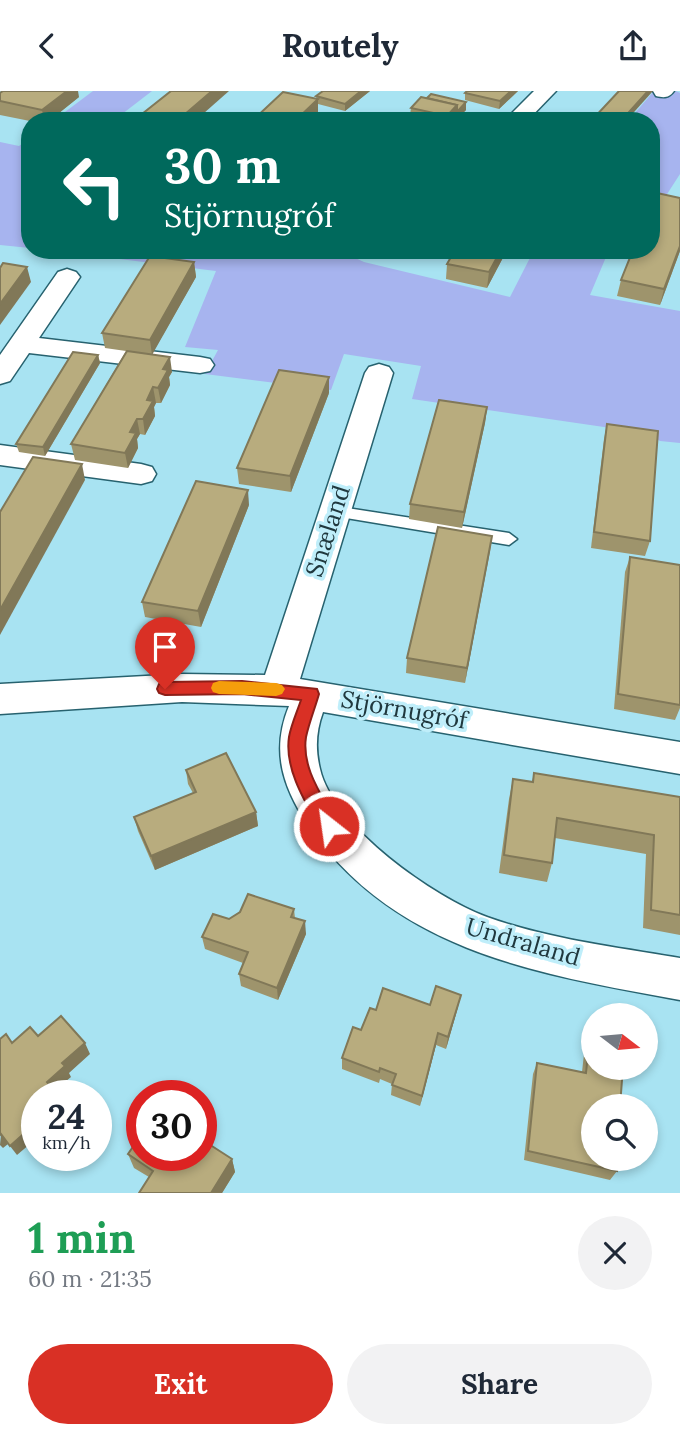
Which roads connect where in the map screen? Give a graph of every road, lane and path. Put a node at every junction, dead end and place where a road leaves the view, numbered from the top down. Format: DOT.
graph roads {
  1 [pos="546,91"];
  2 [pos="524,112"];
  3 [pos="67,277"];
  4 [pos="21,344"];
  5 [pos="200,365"];
  6 [pos="379,373"];
  7 [pos="0,375"];
  8 [pos="0,455"];
  9 [pos="141,474"];
  10 [pos="334,511"];
  11 [pos="509,539"];
  12 [pos="296,692"];
  13 [pos="0,699"];
  14 [pos="680,758"];
  15 [pos="680,979"];
  1 -- 2 [label="street"];
  3 -- 4 [label="street"];
  4 -- 5 [label="street"];
  4 -- 7 [label="street"];
  6 -- 10 [label="street, Snæland"];
  8 -- 9 [label="street"];
  10 -- 11 [label="lane"];
  10 -- 12 [label="street, Snæland"];
  12 -- 13 [label="street, Stjörnugróf"];
  12 -- 14 [label="street, Stjörnugróf"];
  12 -- 15 [label="street, Undraland"];
}
